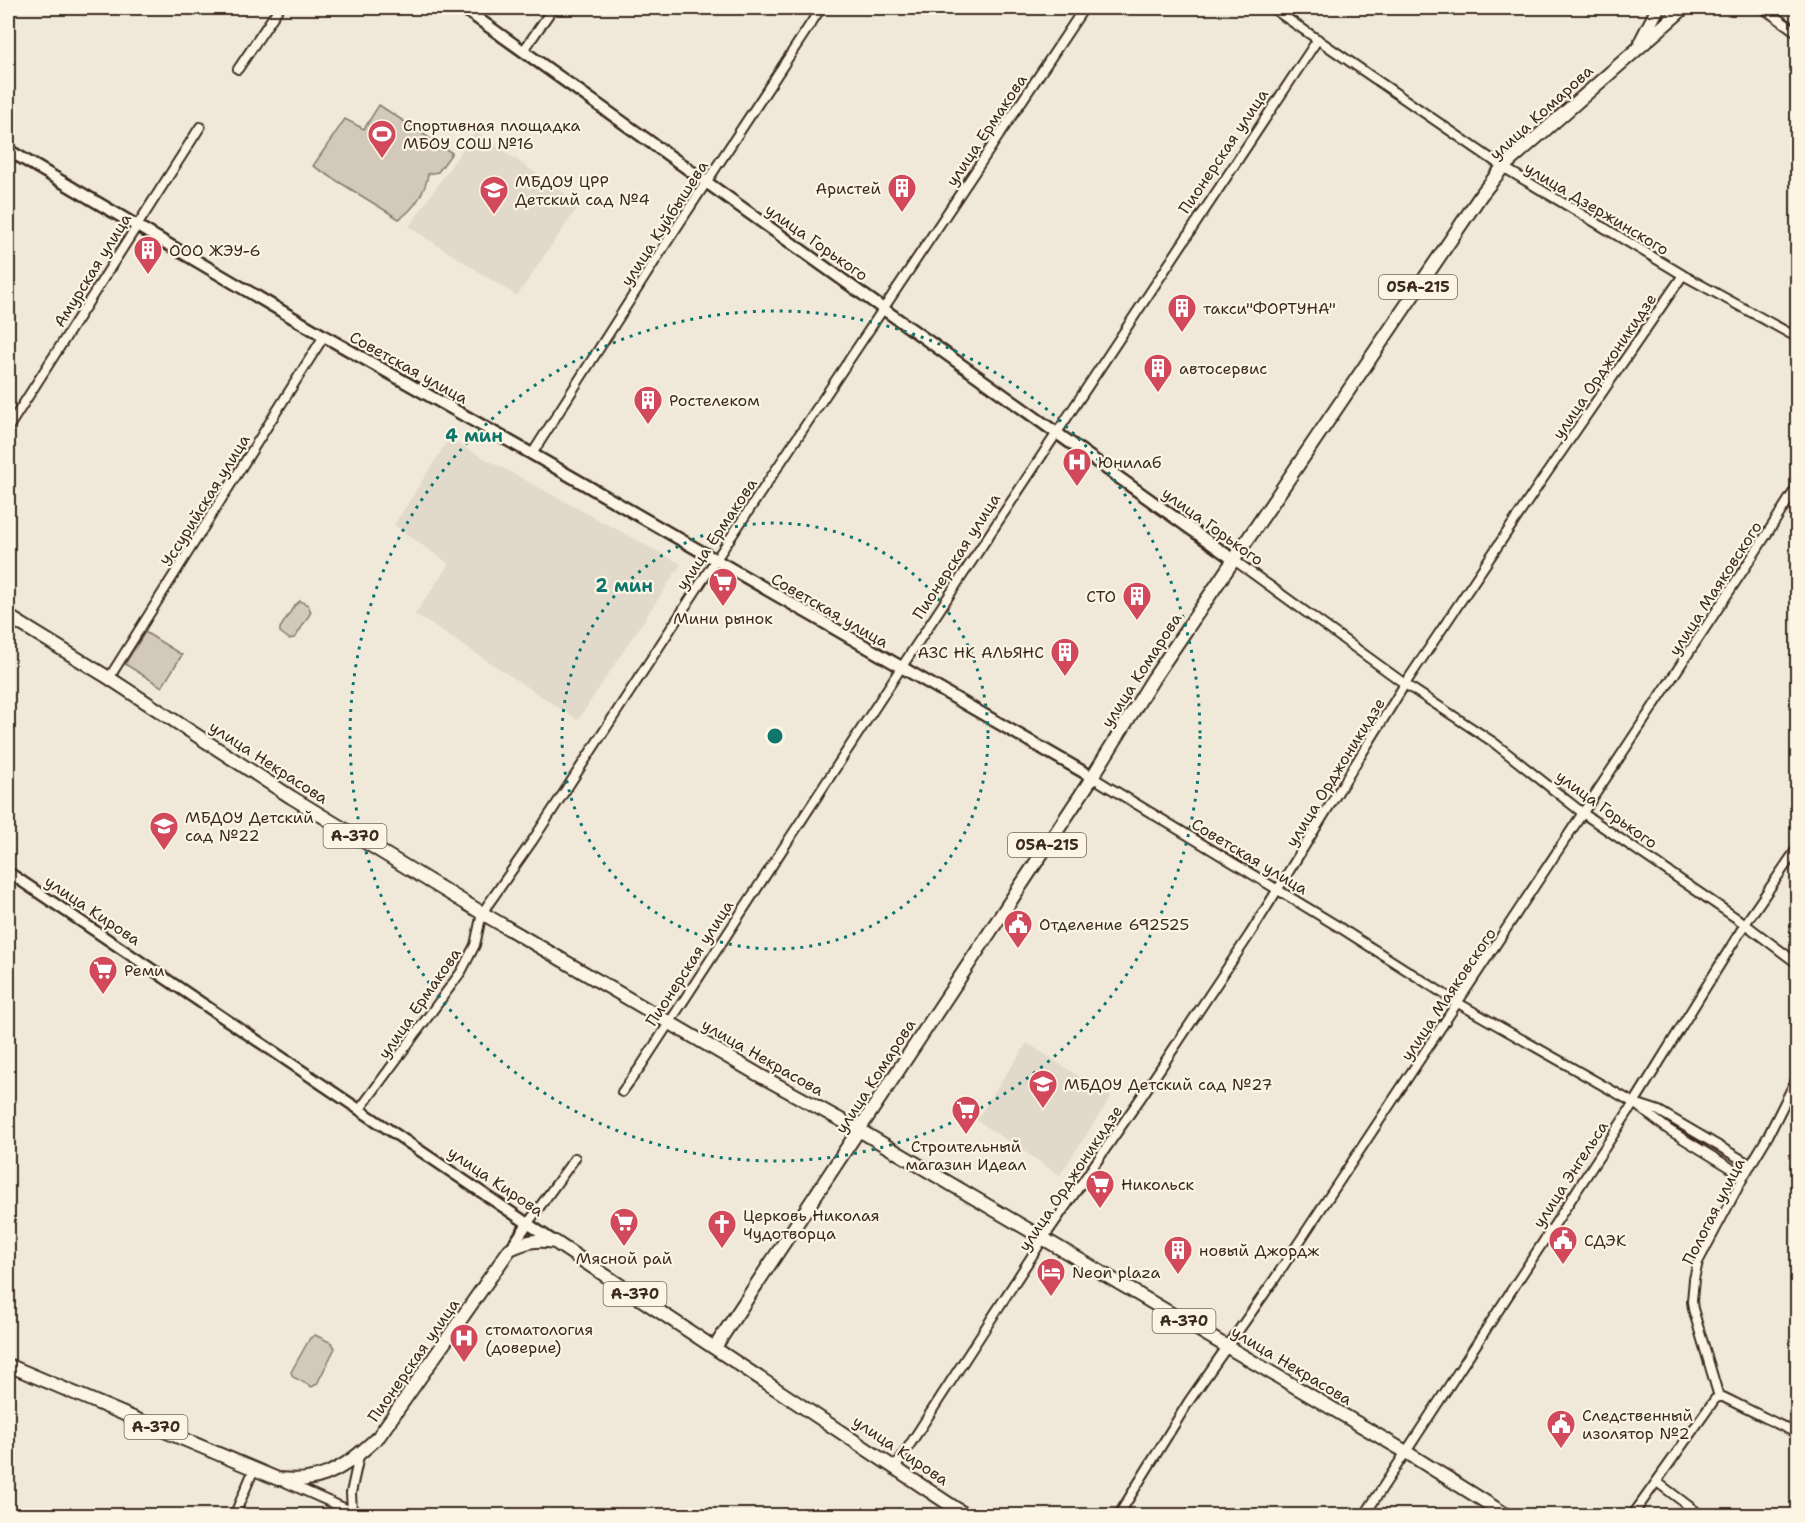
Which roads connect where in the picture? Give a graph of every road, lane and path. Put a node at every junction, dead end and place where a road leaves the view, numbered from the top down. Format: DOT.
graph roads {
  1 [pos="279,8"];
  2 [pos="463,8"];
  3 [pos="553,8"];
  4 [pos="821,8"];
  5 [pos="1084,8"];
  6 [pos="1272,8"];
  7 [pos="1658,8"];
  8 [pos="1684,8"];
  9 [pos="1763,8"];
  10 [pos="1797,33"];
  11 [pos="1318,39"];
  12 [pos="1638,47"];
  13 [pos="524,50"];
  14 [pos="238,69"];
  15 [pos="200,127"];
  16 [pos="8,150"];
  17 [pos="1503,167"];
  18 [pos="706,182"];
  19 [pos="136,226"];
  20 [pos="1683,275"];
  21 [pos="884,307"];
  22 [pos="324,336"];
  23 [pos="1797,338"];
  24 [pos="8,428"];
  25 [pos="1057,432"];
  26 [pos="532,454"];
  27 [pos="1797,485"];
  28 [pos="1234,560"];
  29 [pos="715,561"];
  30 [pos="8,616"];
  31 [pos="901,668"];
  32 [pos="109,678"];
  33 [pos="1405,684"];
  34 [pos="1092,777"];
  35 [pos="1584,814"];
  36 [pos="1797,847"];
  37 [pos="8,872"];
  38 [pos="1278,891"];
  39 [pos="482,914"];
  40 [pos="1745,924"];
  41 [pos="1797,964"];
  42 [pos="1458,1003"];
  43 [pos="670,1022"];
  44 [pos="1797,1076"];
  45 [pos="622,1092"];
  46 [pos="1634,1103"];
  47 [pos="360,1109"];
  48 [pos="859,1130"];
  49 [pos="575,1158"];
  50 [pos="1751,1165"];
  51 [pos="1744,1176"];
  52 [pos="528,1223"];
  53 [pos="1043,1239"];
  54 [pos="555,1242"];
  55 [pos="510,1249"];
  56 [pos="715,1347"];
  57 [pos="1228,1347"];
  58 [pos="8,1365"];
  59 [pos="1719,1397"];
  60 [pos="1797,1434"];
  61 [pos="1406,1452"];
  62 [pos="359,1456"];
  63 [pos="896,1466"];
  64 [pos="254,1469"];
  65 [pos="278,1479"];
  66 [pos="1657,1482"];
  67 [pos="352,1511"];
  68 [pos="234,1515"];
  69 [pos="362,1515"];
  70 [pos="967,1515"];
  71 [pos="1118,1515"];
  72 [pos="1364,1515"];
  73 [pos="1508,1515"];
  74 [pos="1632,1515"];
  75 [pos="1702,1515"];
  1 -- 14 [label="street"];
  2 -- 13 [label="main road, улица Горького"];
  3 -- 13 [label="street"];
  4 -- 18 [label="street, улица Куйбышева"];
  5 -- 21 [label="street, улица Ермакова"];
  6 -- 11 [label="street, улица Дзержинского"];
  7 -- 12 [label="main road, улица Комарова / 05А-215"];
  8 -- 12 [label="main road, улица Комарова / 05А-215"];
  9 -- 10 [label="street"];
  11 -- 17 [label="street, улица Дзержинского"];
  11 -- 25 [label="street, Пионерская улица"];
  12 -- 17 [label="main road, улица Комарова / 05А-215"];
  13 -- 18 [label="main road, улица Горького"];
  15 -- 19 [label="street, Амурская улица"];
  16 -- 19 [label="main road, Советская улица"];
  17 -- 20 [label="street, улица Дзержинского"];
  17 -- 28 [label="main road, улица Комарова / 05А-215"];
  18 -- 21 [label="main road, улица Горького"];
  18 -- 26 [label="street, улица Куйбышева"];
  19 -- 22 [label="main road, Советская улица"];
  19 -- 24 [label="street, Амурская улица"];
  20 -- 23 [label="street, улица Дзержинского"];
  20 -- 33 [label="street, улица Орджоникидзе"];
  21 -- 25 [label="main road, улица Горького"];
  21 -- 29 [label="street, улица Ермакова"];
  22 -- 26 [label="main road, Советская улица"];
  22 -- 32 [label="street, Уссурийская улица"];
  25 -- 28 [label="main road, улица Горького"];
  25 -- 31 [label="street, Пионерская улица"];
  26 -- 29 [label="main road, Советская улица"];
  27 -- 35 [label="street, улица Маяковского"];
  28 -- 33 [label="street, улица Горького"];
  28 -- 34 [label="main road, улица Комарова / 05А-215"];
  29 -- 31 [label="main road, Советская улица"];
  29 -- 39 [label="street, улица Ермакова"];
  30 -- 32 [label="main road, улица Некрасова / А-370"];
  31 -- 34 [label="main road, Советская улица"];
  31 -- 43 [label="street, Пионерская улица"];
  32 -- 39 [label="main road, улица Некрасова / А-370"];
  33 -- 35 [label="street, улица Горького"];
  33 -- 38 [label="street, улица Орджоникидзе"];
  34 -- 38 [label="street, Советская улица"];
  34 -- 48 [label="main road, улица Комарова / 05А-215"];
  35 -- 40 [label="street, улица Горького"];
  35 -- 42 [label="street, улица Маяковского"];
  36 -- 40 [label="street, улица Энгельса"];
  37 -- 47 [label="street, улица Кирова"];
  38 -- 42 [label="street, Советская улица"];
  38 -- 53 [label="street, улица Орджоникидзе"];
  39 -- 43 [label="main road, улица Некрасова / А-370"];
  39 -- 47 [label="street, улица Ермакова"];
  40 -- 41 [label="street, улица Горького"];
  40 -- 46 [label="street, улица Энгельса"];
  42 -- 46 [label="street, Советская улица"];
  42 -- 57 [label="street, улица Маяковского"];
  43 -- 45 [label="street, Пионерская улица"];
  43 -- 48 [label="main road, улица Некрасова / А-370"];
  44 -- 50 [label="street, Пологая улица"];
  46 -- 50 [label="street, Советская улица"];
  46 -- 51 [label="street, Советская улица"];
  46 -- 61 [label="street, улица Энгельса"];
  47 -- 52 [label="street, улица Кирова"];
  48 -- 53 [label="main road, улица Некрасова / А-370"];
  48 -- 56 [label="main road, улица Комарова"];
  49 -- 52 [label="street, Пионерская улица"];
  50 -- 51 [label="street, Пологая улица"];
  51 -- 59 [label="street, Пологая улица"];
  52 -- 54 [label="street, улица Кирова"];
  52 -- 55 [label="street, Пионерская улица"];
  53 -- 57 [label="main road, улица Некрасова / А-370"];
  53 -- 63 [label="street, улица Орджоникидзе"];
  54 -- 55 [label="main road"];
  54 -- 56 [label="main road, улица Кирова / А-370"];
  55 -- 62 [label="main road, Пионерская улица / А-370"];
  56 -- 63 [label="main road, улица Кирова / А-370"];
  57 -- 61 [label="main road, улица Некрасова / А-370"];
  57 -- 71 [label="street, улица Маяковского"];
  58 -- 64 [label="main road, А-370"];
  59 -- 60 [label="street"];
  59 -- 66 [label="street"];
  61 -- 72 [label="street, улица Энгельса"];
  61 -- 73 [label="main road, улица Некрасова / А-370"];
  62 -- 65 [label="main road, Пионерская улица / А-370"];
  62 -- 67 [label="street"];
  63 -- 70 [label="main road, улица Кирова / А-370"];
  64 -- 65 [label="main road, А-370"];
  64 -- 68 [label="street"];
  65 -- 67 [label="street"];
  66 -- 74 [label="street"];
  66 -- 75 [label="street"];
  67 -- 69 [label="street"];
}
